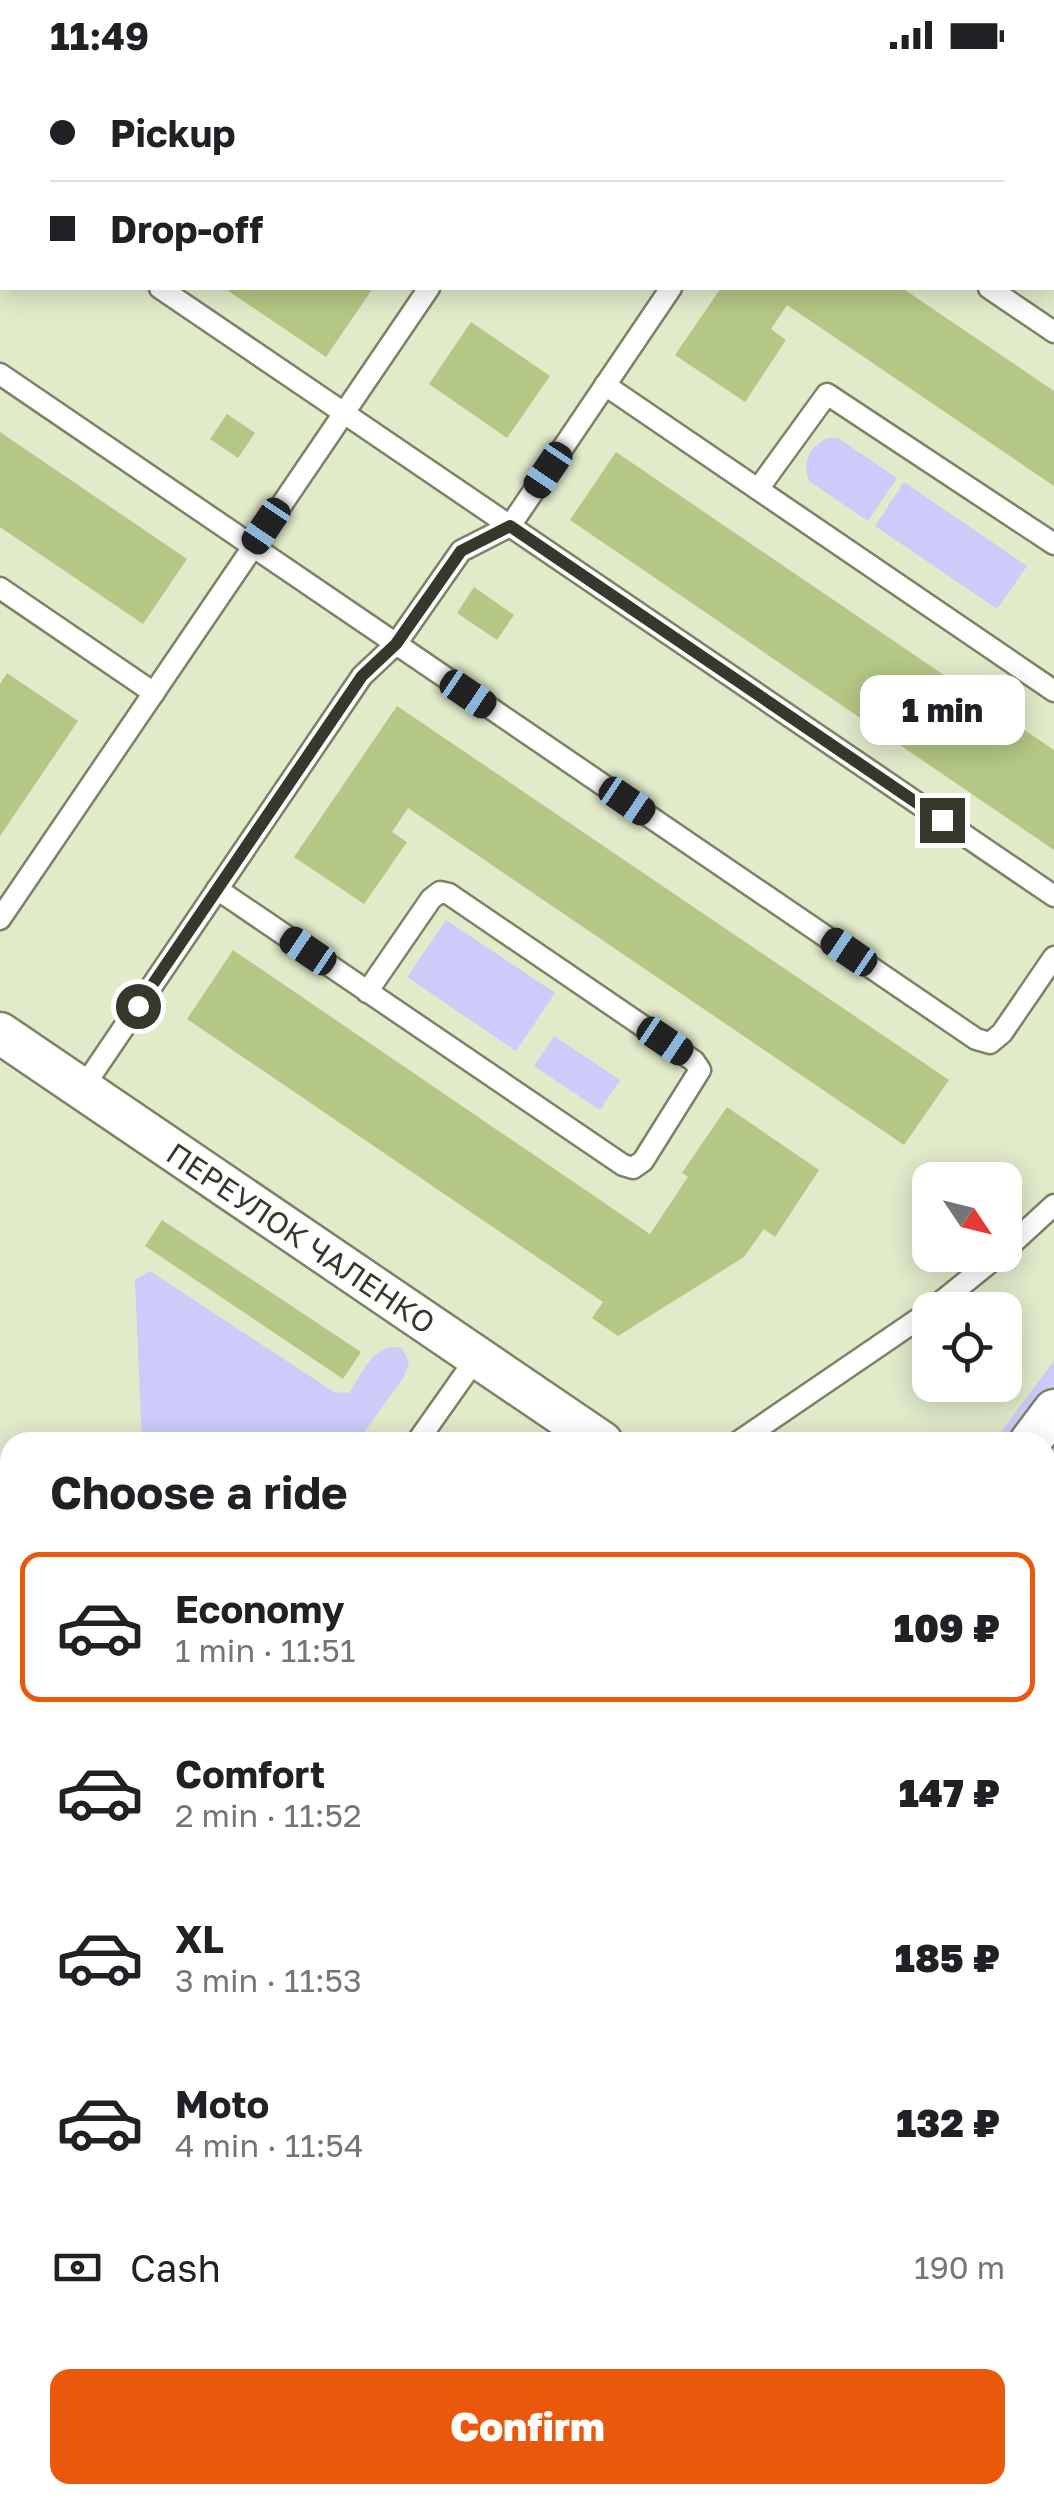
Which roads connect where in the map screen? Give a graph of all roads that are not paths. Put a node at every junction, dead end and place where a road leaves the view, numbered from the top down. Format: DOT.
graph roads {
  1 [pos="163,290"];
  2 [pos="427,290"];
  3 [pos="670,290"];
  4 [pos="992,290"];
  5 [pos="1054,332"];
  6 [pos="0,374"];
  7 [pos="605,385"];
  8 [pos="344,412"];
  9 [pos="758,489"];
  10 [pos="510,526"];
  11 [pos="1054,544"];
  12 [pos="253,546"];
  13 [pos="3,597"];
  14 [pos="396,644"];
  15 [pos="1054,691"];
  16 [pos="154,693"];
  17 [pos="217,890"];
  18 [pos="1054,896"];
  19 [pos="0,919"];
  20 [pos="1054,957"];
  21 [pos="367,992"];
  22 [pos="0,1033"];
  23 [pos="82,1088"];
  24 [pos="1054,1204"];
  25 [pos="1022,1234"];
  26 [pos="977,1272"];
  27 [pos="952,1292"];
  28 [pos="912,1322"];
  29 [pos="477,1357"];
  30 [pos="1054,1410"];
  31 [pos="423,1432"];
  32 [pos="587,1432"];
  33 [pos="753,1432"];
  34 [pos="1038,1432"];
  1 -- 8 [label="lane"];
  2 -- 8 [label="lane"];
  3 -- 7 [label="lane"];
  4 -- 5 [label="lane"];
  6 -- 12 [label="lane"];
  7 -- 9 [label="lane"];
  7 -- 10 [label="lane"];
  8 -- 10 [label="lane"];
  8 -- 12 [label="lane"];
  9 -- 11 [label="lane"];
  9 -- 15 [label="lane"];
  10 -- 14 [label="lane"];
  10 -- 18 [label="lane"];
  12 -- 14 [label="lane"];
  12 -- 16 [label="lane"];
  13 -- 16 [label="lane"];
  14 -- 17 [label="lane"];
  14 -- 20 [label="lane"];
  16 -- 19 [label="lane"];
  17 -- 21 [label="lane"];
  17 -- 23 [label="lane"];
  21 -- 21 [label="lane"];
  22 -- 23 [label="street, ПЕРЕУЛОК ЧАЛЕНКО"];
  23 -- 29 [label="street, ПЕРЕУЛОК ЧАЛЕНКО"];
  24 -- 25 [label="lane"];
  26 -- 27 [label="lane"];
  28 -- 33 [label="lane"];
  29 -- 31 [label="lane"];
  29 -- 32 [label="street, ПЕРЕУЛОК ЧАЛЕНКО"];
  30 -- 34 [label="street"];
}
